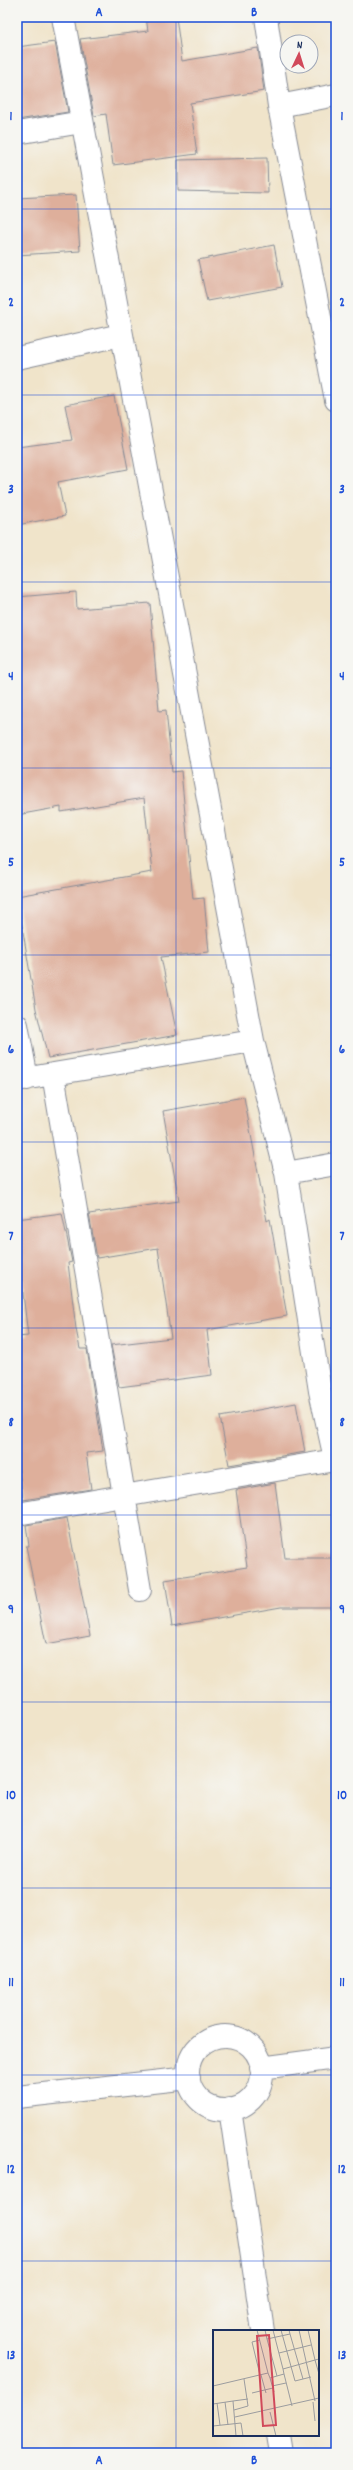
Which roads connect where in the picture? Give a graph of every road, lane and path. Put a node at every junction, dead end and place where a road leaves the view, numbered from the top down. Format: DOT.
graph roads {
  1 [pos="63,17"];
  2 [pos="266,17"];
  3 [pos="336,95"];
  4 [pos="280,106"];
  5 [pos="82,122"];
  6 [pos="17,133"];
  7 [pos="121,335"];
  8 [pos="17,358"];
  9 [pos="336,400"];
  10 [pos="17,1026"];
  11 [pos="253,1041"];
  12 [pos="53,1074"];
  13 [pos="22,1079"];
  14 [pos="336,1164"];
  15 [pos="286,1173"];
  16 [pos="328,1390"];
  17 [pos="336,1462"];
  18 [pos="125,1495"];
  19 [pos="17,1514"];
  20 [pos="140,1590"];
  21 [pos="336,2058"];
  22 [pos="262,2068"];
  23 [pos="189,2078"];
  24 [pos="17,2097"];
  25 [pos="230,2109"];
  26 [pos="263,2330"];
  27 [pos="278,2436"];
  28 [pos="281,2453"];
  1 -- 5 [label="street"];
  2 -- 4 [label="street"];
  3 -- 4 [label="street"];
  4 -- 9 [label="street"];
  5 -- 6 [label="street"];
  5 -- 7 [label="street"];
  7 -- 8 [label="street"];
  7 -- 11 [label="street"];
  10 -- 13 [label="street"];
  11 -- 12 [label="street"];
  11 -- 15 [label="street"];
  12 -- 13 [label="street"];
  12 -- 18 [label="street"];
  14 -- 15 [label="street"];
  15 -- 16 [label="street"];
  16 -- 17 [label="street"];
  17 -- 18 [label="street"];
  18 -- 19 [label="street"];
  18 -- 20 [label="street"];
  21 -- 22 [label="street"];
  22 -- 23 [label="street"];
  22 -- 25 [label="street"];
  23 -- 24 [label="street"];
  23 -- 25 [label="street"];
  25 -- 26 [label="street"];
  27 -- 28 [label="street"];
}
